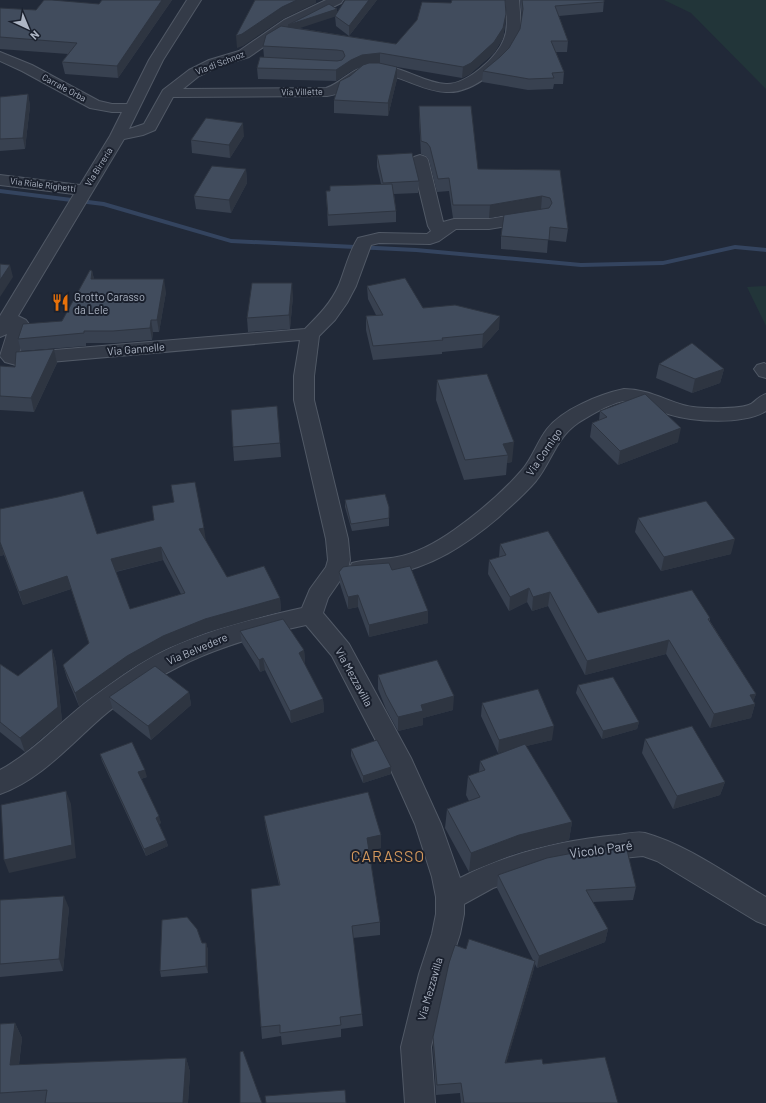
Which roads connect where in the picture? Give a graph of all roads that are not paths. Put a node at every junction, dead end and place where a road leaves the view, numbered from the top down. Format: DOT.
graph roads {
  1 [pos="194,0"];
  2 [pos="336,0"];
  3 [pos="512,0"];
  4 [pos="0,56"];
  5 [pos="232,58"];
  6 [pos="254,62"];
  7 [pos="168,92"];
  8 [pos="132,108"];
  9 [pos="118,136"];
  10 [pos="420,160"];
  11 [pos="0,180"];
  12 [pos="84,192"];
  13 [pos="541,215"];
  14 [pos="436,235"];
  15 [pos="4,324"];
  16 [pos="310,334"];
  17 [pos="766,400"];
  18 [pos="744,412"];
  19 [pos="766,422"];
  20 [pos="337,569"];
  21 [pos="311,616"];
  22 [pos="0,784"];
  23 [pos="450,897"];
  24 [pos="766,912"];
  25 [pos="420,1103"];
  1 -- 8 [label="street, Via Birreria"];
  2 -- 5 [label="street, Via di Schnoz"];
  3 -- 7 [label="street, Via Villette"];
  4 -- 8 [label="street, Carrale Orba"];
  5 -- 6 [label="street"];
  5 -- 7 [label="street, Via di Schnoz"];
  7 -- 9 [label="street"];
  8 -- 9 [label="street, Via Birreria"];
  9 -- 12 [label="street, Via Birreria"];
  10 -- 14 [label="street"];
  11 -- 12 [label="street, Via Riale Righetti"];
  12 -- 15 [label="street, Via Birreria"];
  13 -- 14 [label="street"];
  14 -- 16 [label="street"];
  15 -- 16 [label="street, Via Gannelle"];
  16 -- 20 [label="street"];
  17 -- 18 [label="street, Via Cornigo"];
  18 -- 19 [label="street"];
  18 -- 20 [label="street, Via Cornigo"];
  20 -- 21 [label="street"];
  21 -- 22 [label="street, Via Belvedere"];
  21 -- 23 [label="street, Via Mezzavilla"];
  23 -- 24 [label="street, Vicolo Paré"];
  23 -- 25 [label="street, Via Mezzavilla"];
}
